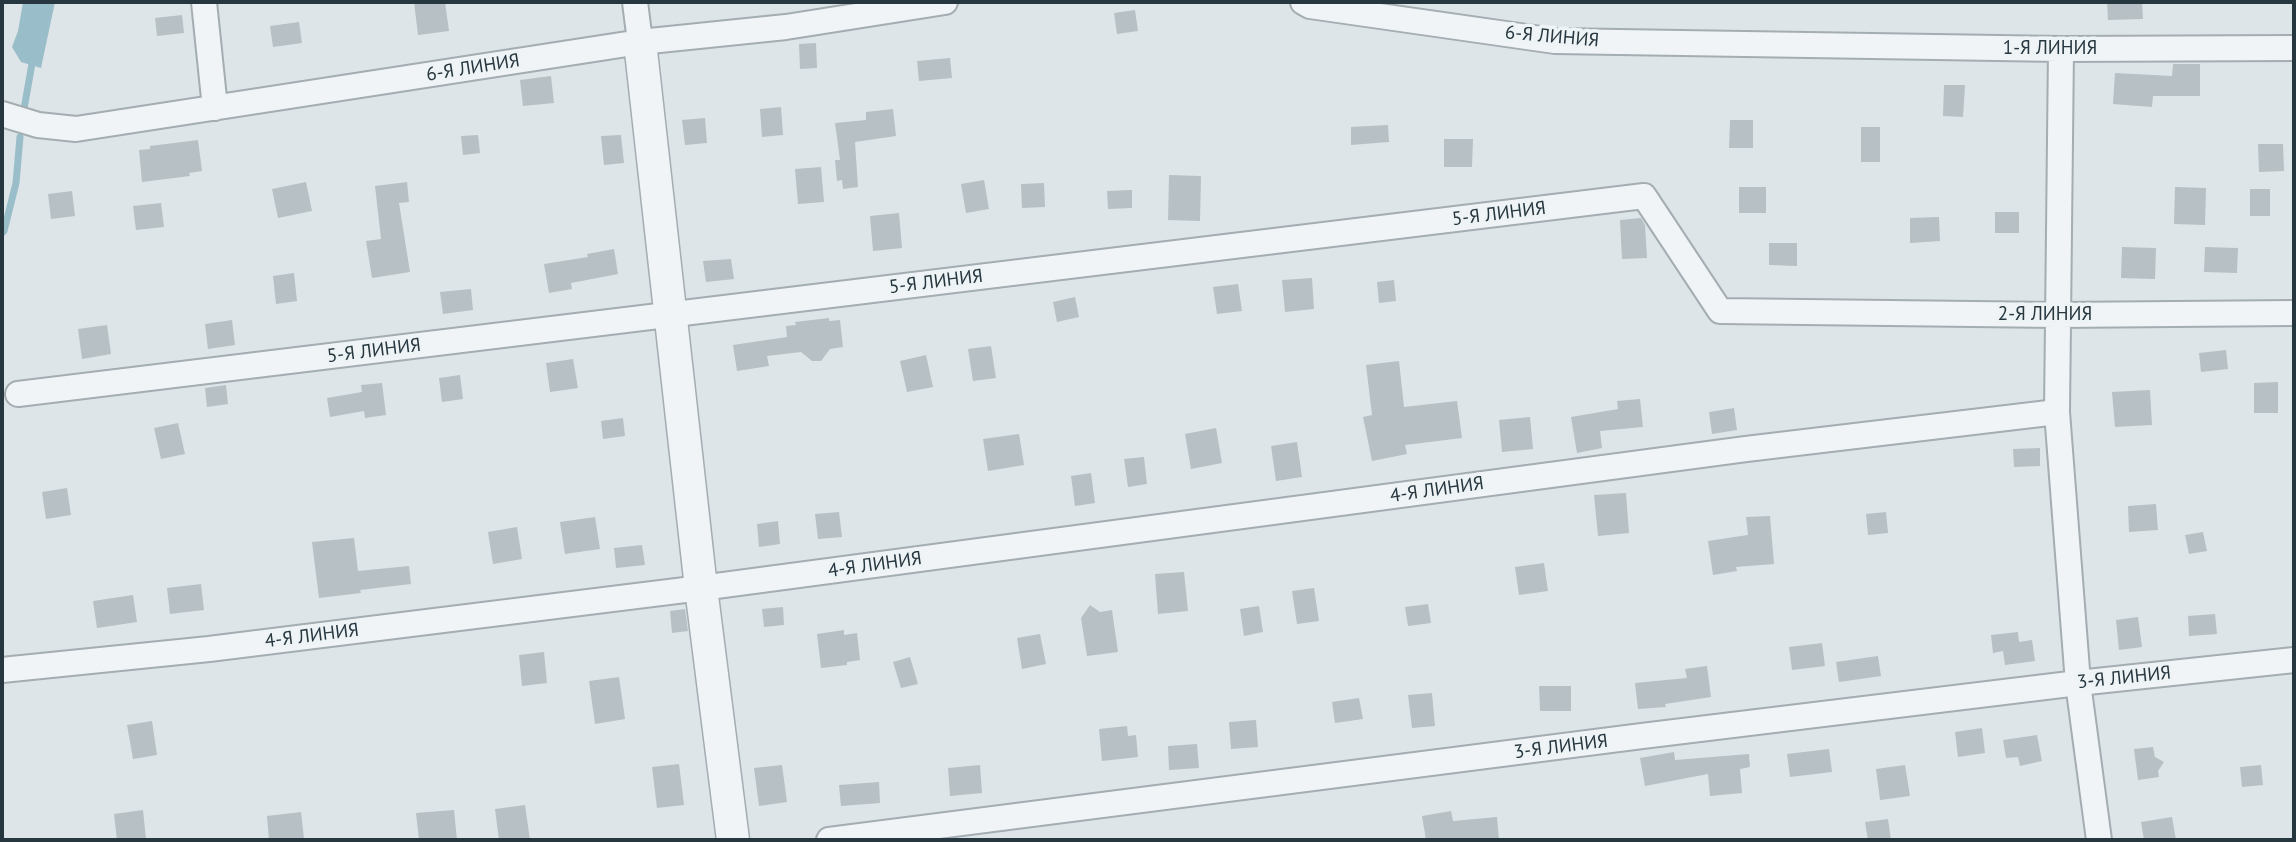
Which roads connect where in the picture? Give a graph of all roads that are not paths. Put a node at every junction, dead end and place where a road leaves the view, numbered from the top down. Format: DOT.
graph roads {
  1 [pos="204,2"];
  2 [pos="635,2"];
  3 [pos="945,2"];
  4 [pos="1303,2"];
  5 [pos="640,42"];
  6 [pos="1805,45"];
  7 [pos="2294,48"];
  8 [pos="2061,49"];
  9 [pos="215,108"];
  10 [pos="2,114"];
  11 [pos="1795,312"];
  12 [pos="2294,313"];
  13 [pos="670,314"];
  14 [pos="2057,315"];
  15 [pos="18,394"];
  16 [pos="2057,412"];
  17 [pos="701,588"];
  18 [pos="2294,660"];
  19 [pos="2,670"];
  20 [pos="2078,683"];
  21 [pos="733,840"];
  22 [pos="829,840"];
  23 [pos="2099,840"];
  1 -- 9 [label="street"];
  2 -- 5 [label="street"];
  3 -- 5 [label="street, 6-Я ЛИНИЯ"];
  4 -- 6 [label="street, 6-Я ЛИНИЯ"];
  5 -- 9 [label="street, 6-Я ЛИНИЯ"];
  5 -- 13 [label="street"];
  6 -- 8 [label="street, 1-Я ЛИНИЯ"];
  7 -- 8 [label="street, 1-Я ЛИНИЯ"];
  8 -- 14 [label="street"];
  9 -- 10 [label="street, 6-Я ЛИНИЯ"];
  11 -- 13 [label="street, 5-Я ЛИНИЯ"];
  11 -- 14 [label="street, 2-Я ЛИНИЯ"];
  12 -- 14 [label="street, 2-Я ЛИНИЯ"];
  13 -- 15 [label="street, 5-Я ЛИНИЯ"];
  13 -- 17 [label="street"];
  14 -- 16 [label="street"];
  16 -- 17 [label="street, 4-Я ЛИНИЯ"];
  16 -- 20 [label="street"];
  17 -- 19 [label="street, 4-Я ЛИНИЯ"];
  17 -- 21 [label="street"];
  18 -- 20 [label="street, 3-Я ЛИНИЯ"];
  20 -- 22 [label="street, 3-Я ЛИНИЯ"];
  20 -- 23 [label="street"];
}
